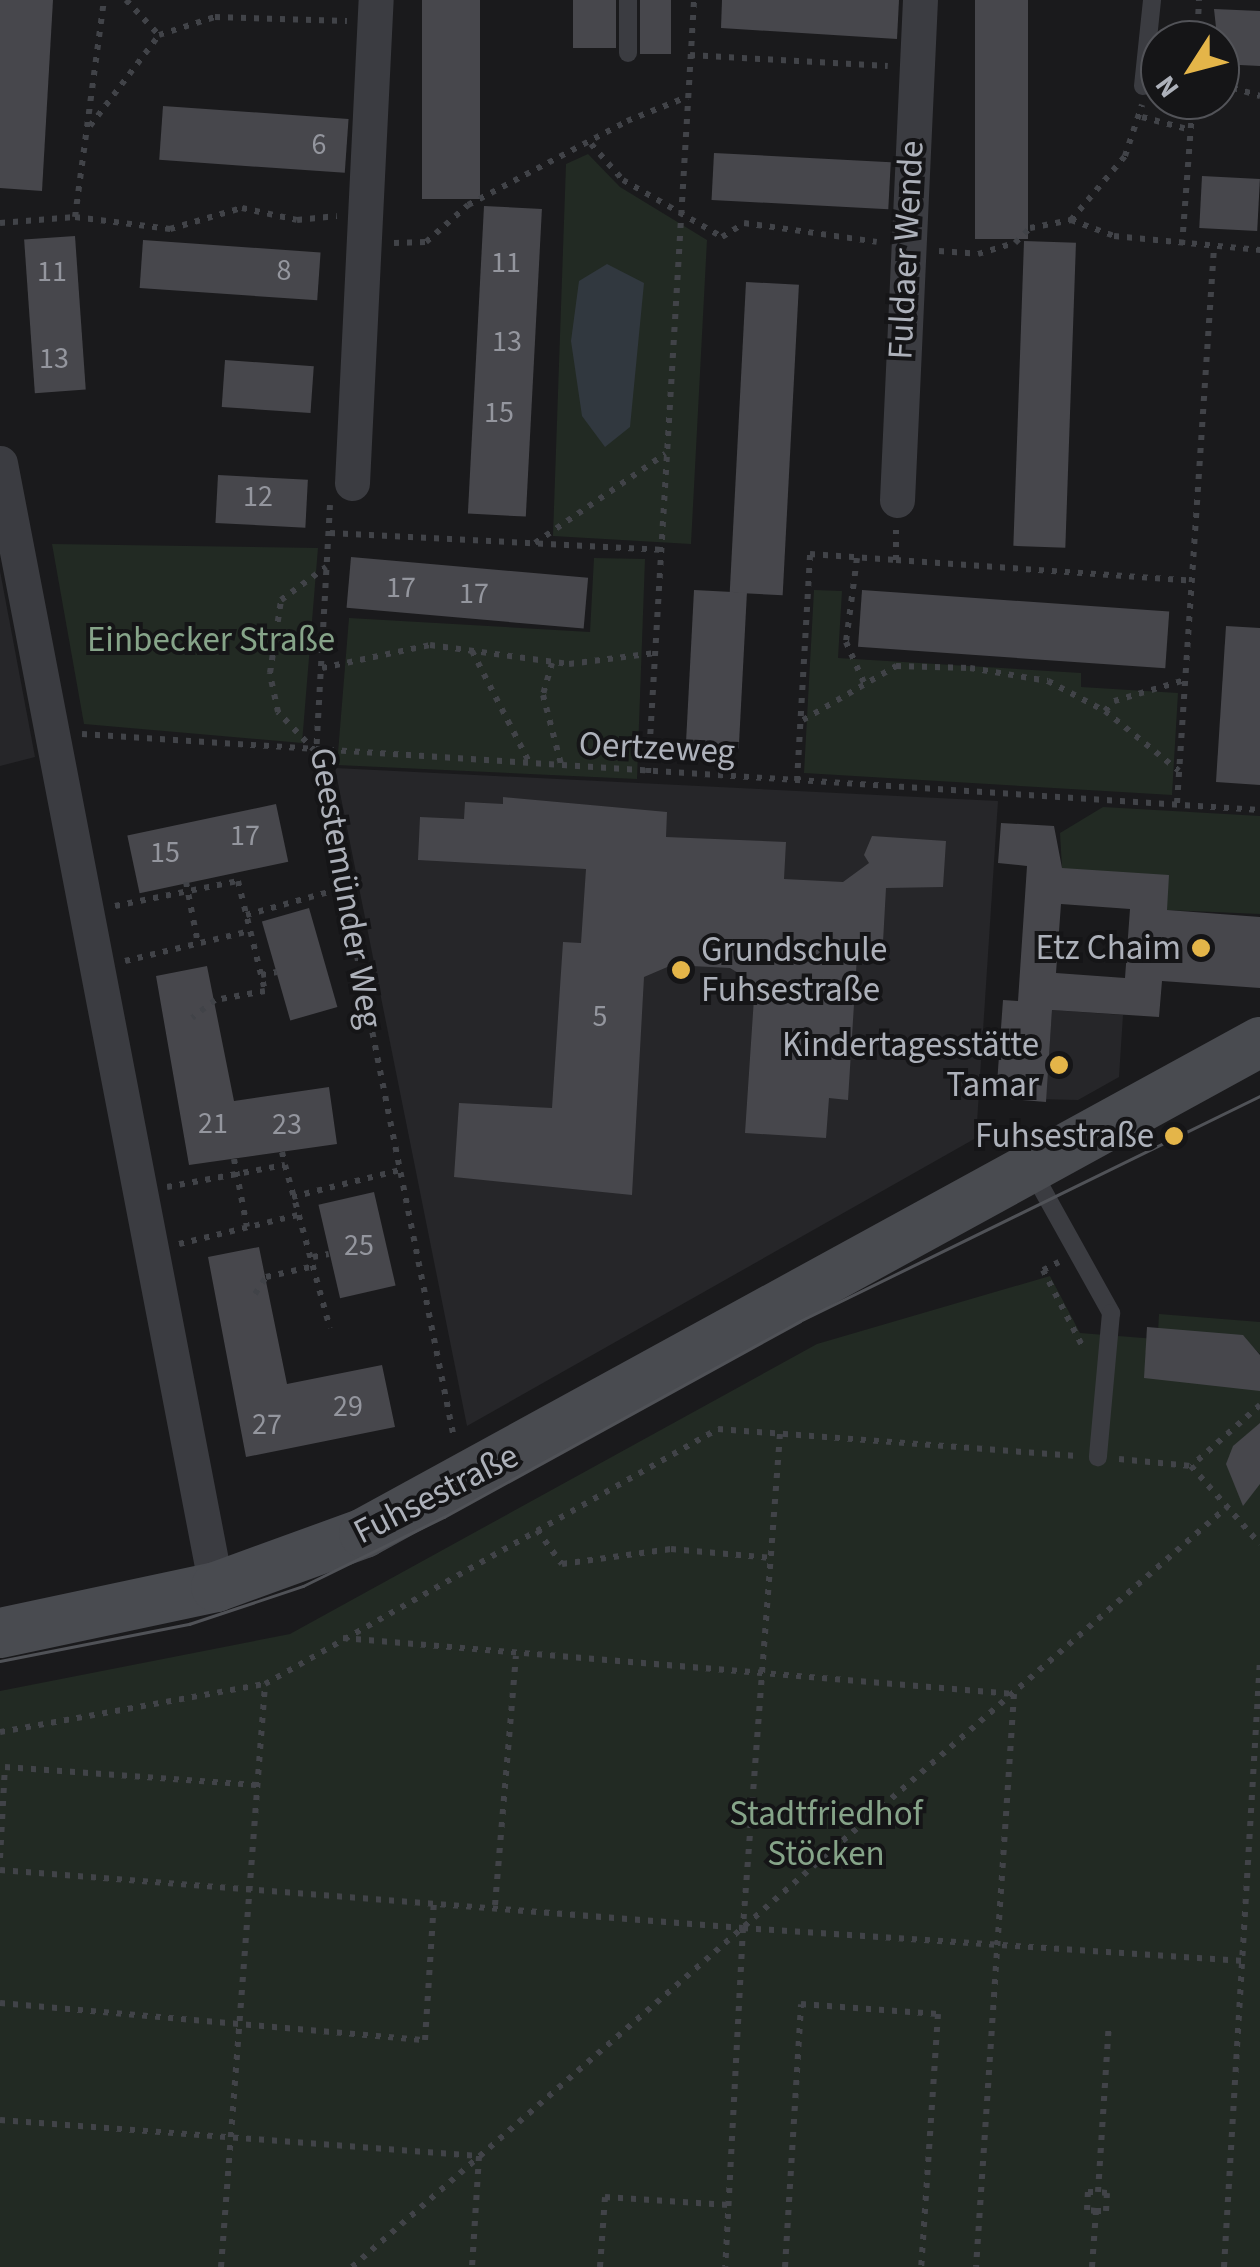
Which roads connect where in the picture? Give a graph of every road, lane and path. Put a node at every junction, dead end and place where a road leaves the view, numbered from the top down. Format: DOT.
graph roads {
  1 [pos="104,0"];
  2 [pos="126,0"];
  3 [pos="628,0"];
  4 [pos="694,0"];
  5 [pos="920,0"];
  6 [pos="375,11"];
  7 [pos="159,35"];
  8 [pos="628,52"];
  9 [pos="690,55"];
  10 [pos="914,68"];
  11 [pos="688,96"];
  12 [pos="1141,120"];
  13 [pos="1153,120"];
  14 [pos="1191,120"];
  15 [pos="90,126"];
  16 [pos="1190,130"];
  17 [pos="591,144"];
  18 [pos="75,217"];
  19 [pos="682,220"];
  20 [pos="1071,220"];
  21 [pos="0,223"];
  22 [pos="363,230"];
  23 [pos="1182,245"];
  24 [pos="904,248"];
  25 [pos="1214,248"];
  26 [pos="1260,250"];
  27 [pos="666,454"];
  28 [pos="0,463"];
  29 [pos="352,483"];
  30 [pos="897,500"];
  31 [pos="330,533"];
  32 [pos="534,544"];
  33 [pos="660,550"];
  34 [pos="857,558"];
  35 [pos="896,560"];
  36 [pos="326,566"];
  37 [pos="1193,581"];
  38 [pos="472,650"];
  39 [pos="654,653"];
  40 [pos="552,662"];
  41 [pos="322,668"];
  42 [pos="1188,679"];
  43 [pos="865,685"];
  44 [pos="1104,711"];
  45 [pos="802,720"];
  46 [pos="51,732"];
  47 [pos="316,752"];
  48 [pos="532,766"];
  49 [pos="562,768"];
  50 [pos="1179,770"];
  51 [pos="648,774"];
  52 [pos="798,781"];
  53 [pos="1178,803"];
  54 [pos="1260,810"];
  55 [pos="236,872"];
  56 [pos="238,881"];
  57 [pos="186,882"];
  58 [pos="343,888"];
  59 [pos="188,892"];
  60 [pos="90,912"];
  61 [pos="246,915"];
  62 [pos="250,931"];
  63 [pos="198,944"];
  64 [pos="99,966"];
  65 [pos="277,972"];
  66 [pos="261,975"];
  67 [pos="192,1018"];
  68 [pos="1260,1042"];
  69 [pos="282,1152"];
  70 [pos="234,1159"];
  71 [pos="285,1165"];
  72 [pos="1030,1168"];
  73 [pos="400,1170"];
  74 [pos="236,1174"];
  75 [pos="142,1192"];
  76 [pos="292,1198"];
  77 [pos="302,1214"];
  78 [pos="247,1228"];
  79 [pos="153,1251"];
  80 [pos="1079,1252"];
  81 [pos="329,1254"];
  82 [pos="314,1262"];
  83 [pos="254,1294"];
  84 [pos="330,1328"];
  85 [pos="1104,1385"];
  86 [pos="1260,1404"];
  87 [pos="780,1434"];
  88 [pos="1098,1457"];
  89 [pos="1191,1466"];
  90 [pos="463,1482"];
  91 [pos="1227,1507"];
  92 [pos="537,1530"];
  93 [pos="1260,1544"];
  94 [pos="772,1558"];
  95 [pos="216,1587"];
  96 [pos="0,1633"];
  97 [pos="342,1638"];
  98 [pos="516,1656"];
  99 [pos="1260,1659"];
  100 [pos="765,1674"];
  101 [pos="265,1684"];
  102 [pos="1014,1694"];
  103 [pos="0,1732"];
  104 [pos="258,1785"];
  105 [pos="0,1858"];
  106 [pos="0,1870"];
  107 [pos="250,1888"];
  108 [pos="434,1900"];
  109 [pos="495,1905"];
  110 [pos="743,1928"];
  111 [pos="998,1944"];
  112 [pos="1244,1960"];
  113 [pos="0,2002"];
  114 [pos="240,2022"];
  115 [pos="1109,2024"];
  116 [pos="0,2120"];
  117 [pos="230,2136"];
  118 [pos="479,2156"];
  119 [pos="729,2205"];
  120 [pos="221,2267"];
  121 [pos="352,2267"];
  122 [pos="472,2267"];
  123 [pos="600,2267"];
  124 [pos="725,2267"];
  125 [pos="786,2267"];
  126 [pos="921,2267"];
  127 [pos="976,2267"];
  128 [pos="1092,2267"];
  129 [pos="1224,2267"];
  1 -- 15 [label="path"];
  2 -- 7 [label="path"];
  3 -- 8 [label="lane"];
  4 -- 9 [label="path"];
  5 -- 10 [label="street, Fuldaer Wende"];
  6 -- 7 [label="path"];
  6 -- 22 [label="street"];
  7 -- 15 [label="path"];
  9 -- 10 [label="path"];
  9 -- 11 [label="path"];
  10 -- 24 [label="street, Fuldaer Wende"];
  11 -- 17 [label="path"];
  11 -- 19 [label="path"];
  12 -- 20 [label="path"];
  13 -- 16 [label="path"];
  14 -- 16 [label="path"];
  15 -- 18 [label="path"];
  16 -- 23 [label="path"];
  17 -- 19 [label="path"];
  17 -- 22 [label="path"];
  18 -- 21 [label="path"];
  18 -- 22 [label="path"];
  19 -- 24 [label="path"];
  19 -- 27 [label="path"];
  20 -- 23 [label="path"];
  20 -- 24 [label="path"];
  22 -- 29 [label="street"];
  23 -- 25 [label="path"];
  24 -- 30 [label="street, Fuldaer Wende"];
  25 -- 26 [label="path"];
  25 -- 37 [label="path"];
  27 -- 32 [label="path"];
  27 -- 33 [label="path"];
  28 -- 46 [label="street"];
  29 -- 31 [label="path, Geestemünder Weg"];
  30 -- 35 [label="path"];
  31 -- 32 [label="path"];
  31 -- 36 [label="path, Geestemünder Weg"];
  32 -- 33 [label="path"];
  33 -- 39 [label="path"];
  34 -- 35 [label="path"];
  34 -- 43 [label="path"];
  34 -- 45 [label="path"];
  35 -- 37 [label="path"];
  36 -- 41 [label="path, Geestemünder Weg"];
  36 -- 47 [label="path"];
  37 -- 42 [label="path"];
  38 -- 40 [label="path"];
  38 -- 41 [label="path"];
  38 -- 48 [label="path"];
  39 -- 40 [label="path"];
  39 -- 51 [label="path"];
  40 -- 49 [label="path"];
  41 -- 47 [label="path, Geestemünder Weg"];
  42 -- 44 [label="path"];
  42 -- 50 [label="path"];
  43 -- 44 [label="path"];
  43 -- 45 [label="path"];
  44 -- 50 [label="path"];
  45 -- 52 [label="path"];
  46 -- 47 [label="path, Oertzeweg"];
  46 -- 60 [label="street"];
  47 -- 48 [label="path, Oertzeweg"];
  47 -- 58 [label="path, Geestemünder Weg"];
  48 -- 49 [label="path, Oertzeweg"];
  49 -- 51 [label="path, Oertzeweg"];
  50 -- 53 [label="path"];
  51 -- 52 [label="path, Oertzeweg"];
  52 -- 53 [label="path, Oertzeweg"];
  53 -- 54 [label="path, Oertzeweg"];
  55 -- 56 [label="path"];
  56 -- 59 [label="path"];
  56 -- 61 [label="path"];
  57 -- 59 [label="path"];
  58 -- 61 [label="path"];
  58 -- 73 [label="path, Geestemünder Weg"];
  59 -- 60 [label="path"];
  59 -- 63 [label="path"];
  60 -- 64 [label="street"];
  61 -- 62 [label="path"];
  62 -- 63 [label="path"];
  62 -- 66 [label="path"];
  63 -- 64 [label="path"];
  64 -- 75 [label="street"];
  65 -- 66 [label="path"];
  66 -- 67 [label="path"];
  68 -- 72 [label="street, Fuhsestraße"];
  69 -- 71 [label="path"];
  70 -- 74 [label="path"];
  71 -- 74 [label="path"];
  71 -- 76 [label="path"];
  72 -- 80 [label="lane"];
  72 -- 90 [label="street, Fuhsestraße"];
  73 -- 76 [label="path"];
  73 -- 90 [label="path, Geestemünder Weg"];
  74 -- 75 [label="path"];
  74 -- 78 [label="path"];
  75 -- 79 [label="street"];
  76 -- 77 [label="path"];
  77 -- 78 [label="path"];
  77 -- 82 [label="path"];
  78 -- 79 [label="path"];
  79 -- 95 [label="street"];
  80 -- 85 [label="lane"];
  80 -- 85 [label="path"];
  81 -- 82 [label="path"];
  82 -- 83 [label="path"];
  82 -- 84 [label="path"];
  85 -- 88 [label="lane"];
  86 -- 89 [label="path"];
  87 -- 88 [label="path"];
  87 -- 92 [label="path"];
  87 -- 94 [label="path"];
  88 -- 89 [label="path"];
  89 -- 91 [label="path"];
  90 -- 95 [label="street, Fuhsestraße"];
  91 -- 93 [label="path"];
  91 -- 102 [label="path"];
  92 -- 94 [label="path"];
  92 -- 97 [label="path"];
  94 -- 100 [label="path"];
  95 -- 96 [label="street, Fuhsestraße"];
  97 -- 98 [label="path"];
  97 -- 101 [label="path"];
  98 -- 100 [label="path"];
  98 -- 109 [label="path"];
  99 -- 112 [label="path"];
  100 -- 102 [label="path"];
  100 -- 110 [label="path"];
  101 -- 103 [label="path"];
  101 -- 104 [label="path"];
  102 -- 110 [label="path"];
  102 -- 111 [label="path"];
  104 -- 105 [label="path"];
  104 -- 107 [label="path"];
  106 -- 107 [label="path"];
  107 -- 108 [label="path"];
  107 -- 114 [label="path"];
  108 -- 109 [label="path"];
  108 -- 114 [label="path"];
  109 -- 110 [label="path"];
  110 -- 111 [label="path"];
  110 -- 118 [label="path"];
  110 -- 119 [label="path"];
  111 -- 112 [label="path"];
  111 -- 127 [label="path"];
  112 -- 129 [label="path"];
  113 -- 114 [label="path"];
  114 -- 117 [label="path"];
  115 -- 128 [label="path"];
  116 -- 117 [label="path"];
  117 -- 118 [label="path"];
  117 -- 120 [label="path"];
  118 -- 121 [label="path"];
  118 -- 122 [label="path"];
  119 -- 123 [label="path"];
  119 -- 124 [label="path"];
  125 -- 126 [label="path"];
}
